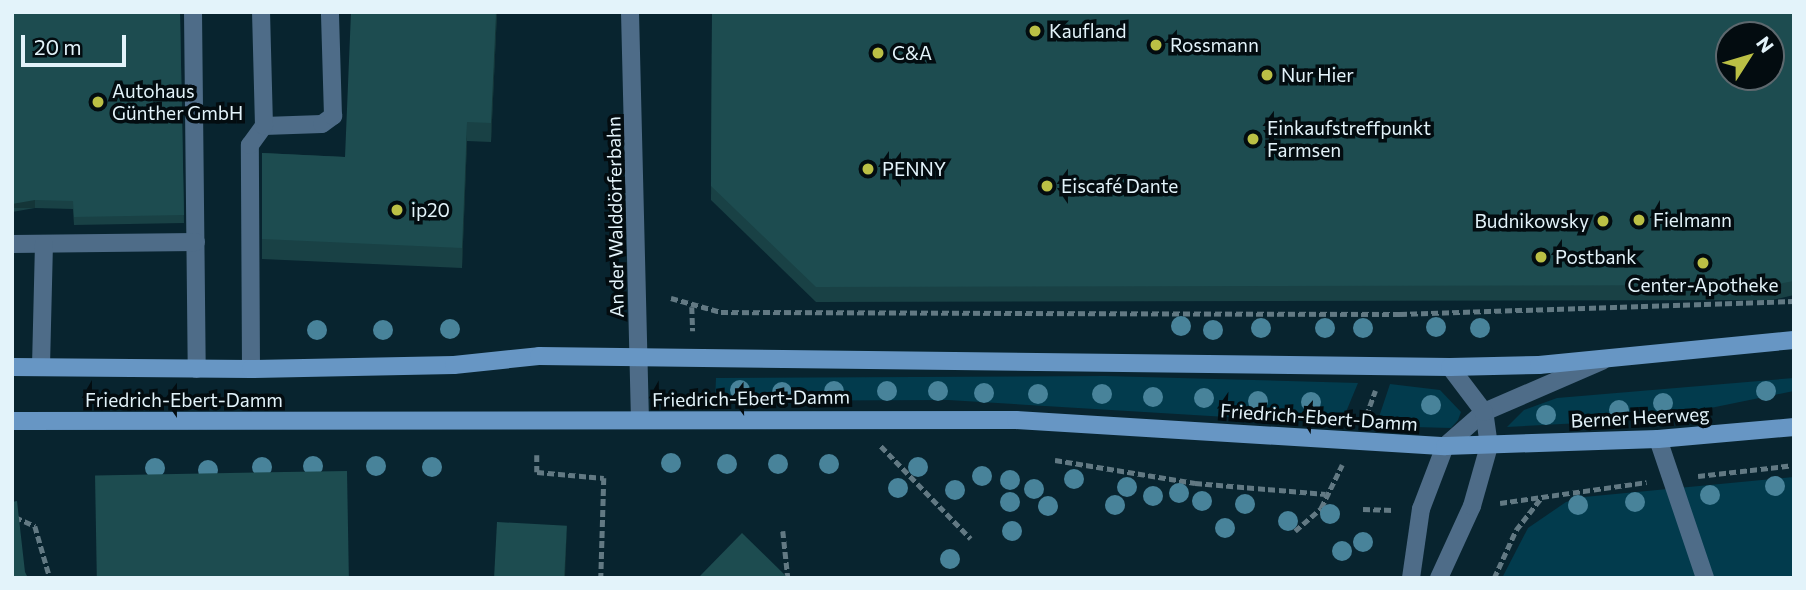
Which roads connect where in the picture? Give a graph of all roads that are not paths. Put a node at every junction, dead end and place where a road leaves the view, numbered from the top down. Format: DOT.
graph roads {
  1 [pos="193,12"];
  2 [pos="261,12"];
  3 [pos="330,12"];
  4 [pos="631,12"];
  5 [pos="264,126"];
  6 [pos="196,242"];
  7 [pos="12,244"];
  8 [pos="44,244"];
  9 [pos="1794,340"];
  10 [pos="1619,355"];
  11 [pos="640,360"];
  12 [pos="41,366"];
  13 [pos="12,367"];
  14 [pos="1450,368"];
  15 [pos="197,369"];
  16 [pos="251,369"];
  17 [pos="1484,412"];
  18 [pos="640,420"];
  19 [pos="12,421"];
  20 [pos="1794,426"];
  21 [pos="1658,439"];
  22 [pos="1445,446"];
  23 [pos="1489,446"];
  24 [pos="1411,578"];
  25 [pos="1439,578"];
  26 [pos="1705,578"];
  1 -- 6 [label="street"];
  2 -- 5 [label="street"];
  3 -- 5 [label="street"];
  4 -- 11 [label="street, An der Walddörferbahn"];
  5 -- 16 [label="street"];
  6 -- 8 [label="street"];
  6 -- 15 [label="street"];
  7 -- 8 [label="street"];
  8 -- 12 [label="street"];
  9 -- 10 [label="main road"];
  10 -- 14 [label="main road"];
  10 -- 17 [label="street"];
  11 -- 14 [label="main road, Friedrich-Ebert-Damm"];
  11 -- 16 [label="main road, Friedrich-Ebert-Damm"];
  11 -- 18 [label="street, An der Walddörferbahn"];
  12 -- 13 [label="main road, Friedrich-Ebert-Damm"];
  12 -- 15 [label="main road, Friedrich-Ebert-Damm"];
  14 -- 17 [label="street"];
  15 -- 16 [label="main road, Friedrich-Ebert-Damm"];
  17 -- 22 [label="street"];
  17 -- 23 [label="street"];
  18 -- 19 [label="main road, Friedrich-Ebert-Damm"];
  18 -- 22 [label="main road, Friedrich-Ebert-Damm"];
  20 -- 21 [label="main road, Berner Heerweg"];
  21 -- 23 [label="main road, Berner Heerweg"];
  21 -- 26 [label="street"];
  22 -- 23 [label="main road, Friedrich-Ebert-Damm"];
  22 -- 24 [label="street"];
  23 -- 25 [label="street"];
}
